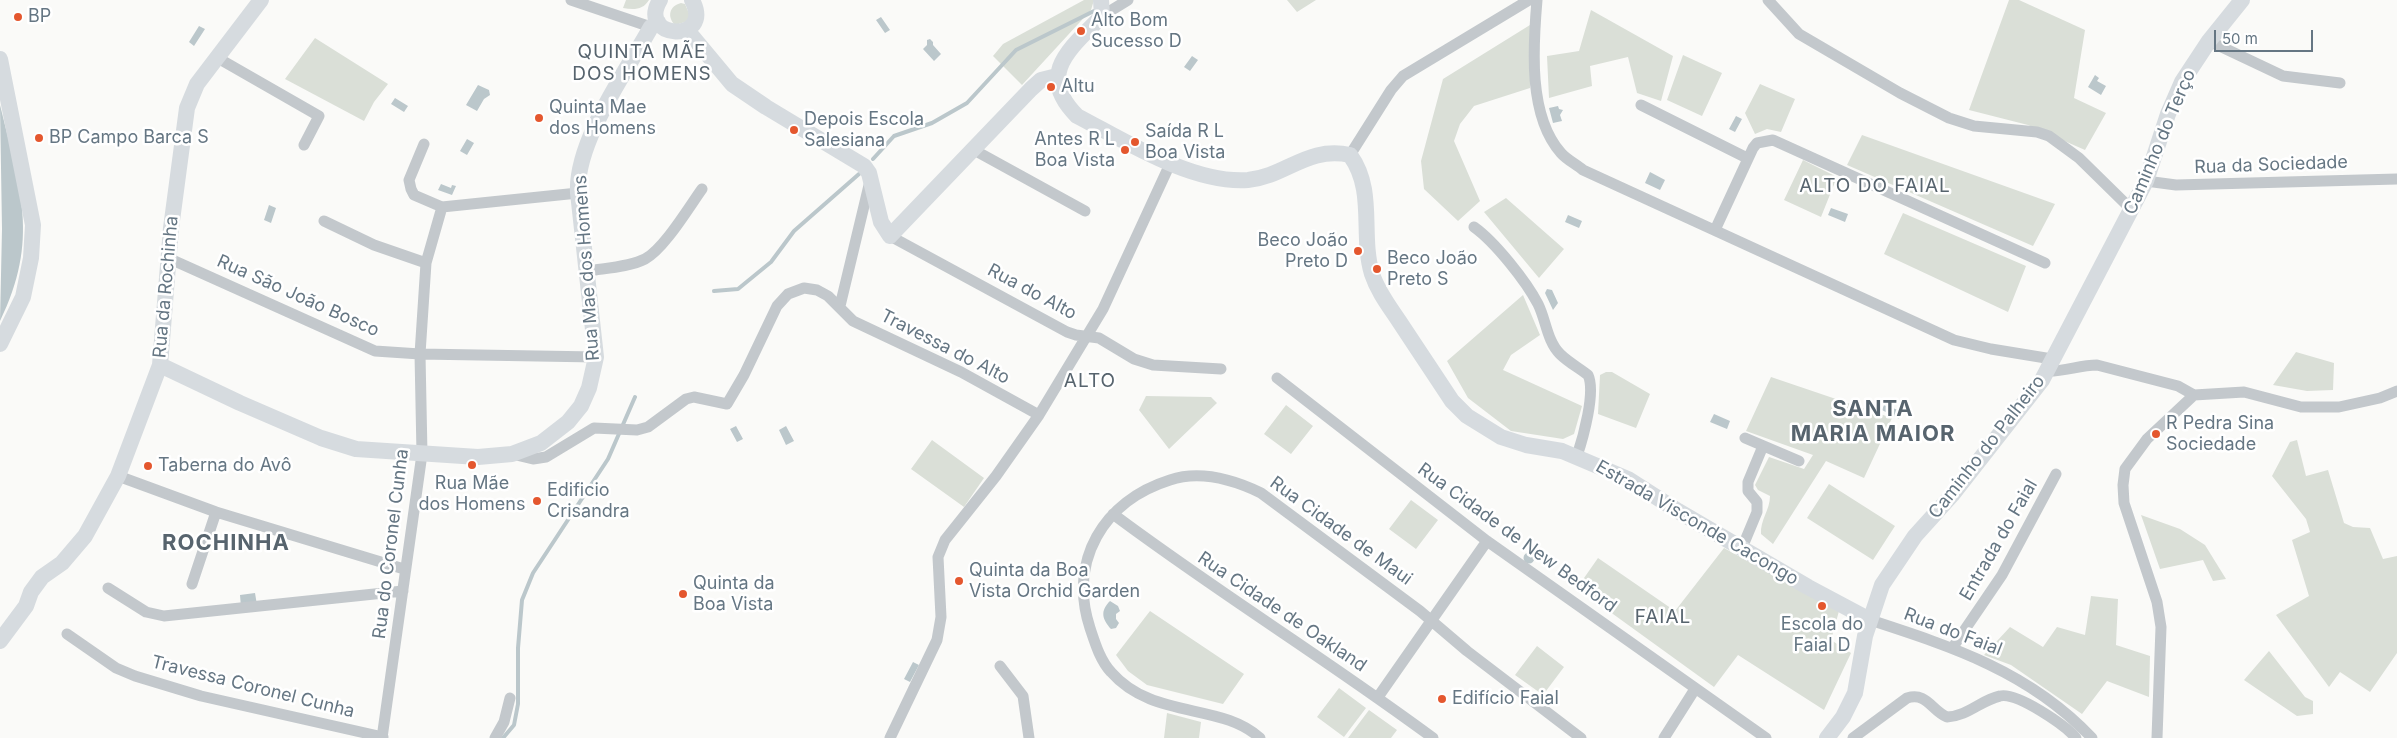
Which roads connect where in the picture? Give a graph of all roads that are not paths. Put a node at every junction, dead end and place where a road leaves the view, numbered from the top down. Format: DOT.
graph roads {
  1 [pos="261,0"];
  2 [pos="571,0"];
  3 [pos="660,0"];
  4 [pos="692,0"];
  5 [pos="1128,0"];
  6 [pos="1529,0"];
  7 [pos="1537,0"];
  8 [pos="1768,0"];
  9 [pos="2242,0"];
  10 [pos="1101,8"];
  11 [pos="654,25"];
  12 [pos="687,30"];
  13 [pos="2210,41"];
  14 [pos="216,57"];
  15 [pos="0,59"];
  16 [pos="1057,76"];
  17 [pos="2340,83"];
  18 [pos="1642,105"];
  19 [pos="424,144"];
  20 [pos="304,145"];
  21 [pos="974,150"];
  22 [pos="1350,156"];
  23 [pos="1747,158"];
  24 [pos="1170,164"];
  25 [pos="2397,179"];
  26 [pos="870,181"];
  27 [pos="2146,181"];
  28 [pos="702,189"];
  29 [pos="578,193"];
  30 [pos="442,208"];
  31 [pos="2132,210"];
  32 [pos="1085,211"];
  33 [pos="324,220"];
  34 [pos="1474,228"];
  35 [pos="1715,230"];
  36 [pos="890,236"];
  37 [pos="168,258"];
  38 [pos="426,262"];
  39 [pos="2045,263"];
  40 [pos="588,271"];
  41 [pos="840,306"];
  42 [pos="1085,336"];
  43 [pos="0,344"];
  44 [pos="420,354"];
  45 [pos="596,357"];
  46 [pos="160,365"];
  47 [pos="2049,365"];
  48 [pos="1221,369"];
  49 [pos="1277,378"];
  50 [pos="2397,391"];
  51 [pos="2194,395"];
  52 [pos="1039,415"];
  53 [pos="1745,438"];
  54 [pos="1763,446"];
  55 [pos="422,454"];
  56 [pos="512,454"];
  57 [pos="1577,456"];
  58 [pos="1799,461"];
  59 [pos="2056,474"];
  60 [pos="118,476"];
  61 [pos="216,512"];
  62 [pos="1113,514"];
  63 [pos="1487,541"];
  64 [pos="1742,548"];
  65 [pos="404,569"];
  66 [pos="192,584"];
  67 [pos="108,588"];
  68 [pos="403,591"];
  69 [pos="1870,620"];
  70 [pos="1430,621"];
  71 [pos="67,634"];
  72 [pos="0,641"];
  73 [pos="1953,647"];
  74 [pos="1000,666"];
  75 [pos="1695,689"];
  76 [pos="1378,697"];
  77 [pos="510,698"];
  78 [pos="382,737"];
  79 [pos="495,738"];
  80 [pos="890,738"];
  81 [pos="1029,738"];
  82 [pos="1260,738"];
  83 [pos="1432,738"];
  84 [pos="1582,738"];
  85 [pos="1664,738"];
  86 [pos="1766,738"];
  87 [pos="1827,738"];
  88 [pos="1852,738"];
  89 [pos="2076,738"];
  90 [pos="2092,738"];
  91 [pos="2157,738"];
  1 -- 14 [label="street, Rua da Rochinha"];
  2 -- 11 [label="street"];
  3 -- 11 [label="street"];
  4 -- 12 [label="street"];
  5 -- 10 [label="street"];
  6 -- 22 [label="street"];
  7 -- 35 [label="street"];
  8 -- 31 [label="street"];
  9 -- 13 [label="street, Caminho do Terço"];
  10 -- 16 [label="street"];
  11 -- 12 [label="street"];
  11 -- 29 [label="street, Rua Mae dos Homens"];
  12 -- 26 [label="street"];
  13 -- 17 [label="street"];
  13 -- 27 [label="street, Caminho do Terço"];
  14 -- 20 [label="street"];
  14 -- 37 [label="street, Rua da Rochinha"];
  15 -- 43 [label="street"];
  16 -- 21 [label="street"];
  16 -- 24 [label="street"];
  18 -- 23 [label="street"];
  19 -- 30 [label="street"];
  21 -- 32 [label="street"];
  21 -- 36 [label="street"];
  22 -- 24 [label="street"];
  22 -- 57 [label="street, Estrada Visconde Cacongo"];
  23 -- 35 [label="street"];
  23 -- 39 [label="street"];
  24 -- 42 [label="street"];
  25 -- 27 [label="street, Rua da Sociedade"];
  26 -- 36 [label="street"];
  26 -- 41 [label="street"];
  27 -- 31 [label="street, Caminho do Terço"];
  28 -- 40 [label="street"];
  29 -- 30 [label="street"];
  29 -- 40 [label="street, Rua Mae dos Homens"];
  30 -- 38 [label="street, Rua do Coronel Cunha"];
  31 -- 47 [label="street, Caminho do Terço"];
  33 -- 38 [label="street"];
  34 -- 57 [label="street"];
  35 -- 47 [label="street"];
  36 -- 42 [label="street, Rua do Alto"];
  37 -- 44 [label="street, Rua São João Bosco"];
  37 -- 46 [label="street, Rua da Rochinha"];
  38 -- 44 [label="street, Rua do Coronel Cunha"];
  40 -- 45 [label="street, Rua Mae dos Homens"];
  41 -- 52 [label="street, Travessa do Alto"];
  41 -- 56 [label="street, Travessa do Alto"];
  42 -- 48 [label="street, Rua do Alto"];
  42 -- 52 [label="street"];
  44 -- 45 [label="street, Rua São João Bosco"];
  44 -- 55 [label="street, Rua do Coronel Cunha"];
  45 -- 56 [label="street, Rua Mae dos Homens"];
  46 -- 55 [label="street, Rua Mae dos Homens"];
  46 -- 60 [label="street, Rua da Rochinha"];
  47 -- 51 [label="street, Caminho do Palheiro"];
  47 -- 69 [label="street, Caminho do Palheiro"];
  49 -- 63 [label="street, Rua Cidade de New Bedford"];
  50 -- 51 [label="street, Caminho do Palheiro"];
  51 -- 91 [label="street"];
  52 -- 80 [label="street"];
  53 -- 54 [label="street"];
  54 -- 58 [label="street"];
  54 -- 64 [label="street"];
  55 -- 56 [label="street, Rua Mae dos Homens"];
  55 -- 65 [label="street, Rua do Coronel Cunha"];
  57 -- 64 [label="street, Estrada Visconde Cacongo"];
  59 -- 73 [label="street, Entrada do Faial"];
  60 -- 61 [label="street"];
  60 -- 72 [label="street, Rua da Rochinha"];
  61 -- 65 [label="street"];
  61 -- 66 [label="street"];
  62 -- 70 [label="street, Rua Cidade de Maui"];
  62 -- 76 [label="street, Rua Cidade de Oakland"];
  62 -- 82 [label="street, Rua Cidade de Maui"];
  63 -- 70 [label="street"];
  63 -- 75 [label="street, Rua Cidade de New Bedford"];
  64 -- 69 [label="street, Estrada Visconde Cacongo"];
  65 -- 68 [label="street, Rua do Coronel Cunha"];
  67 -- 68 [label="street"];
  68 -- 78 [label="street, Rua do Coronel Cunha"];
  69 -- 73 [label="street, Rua do Faial"];
  69 -- 87 [label="street, Caminho do Palheiro"];
  70 -- 76 [label="street"];
  70 -- 84 [label="street, Rua Cidade de Maui"];
  71 -- 78 [label="street, Travessa Coronel Cunha"];
  73 -- 90 [label="street, Rua do Faial"];
  74 -- 81 [label="street"];
  75 -- 85 [label="street"];
  75 -- 86 [label="street, Rua Cidade de New Bedford"];
  76 -- 83 [label="street, Rua Cidade de Oakland"];
  77 -- 79 [label="street"];
  88 -- 89 [label="street"];
}
